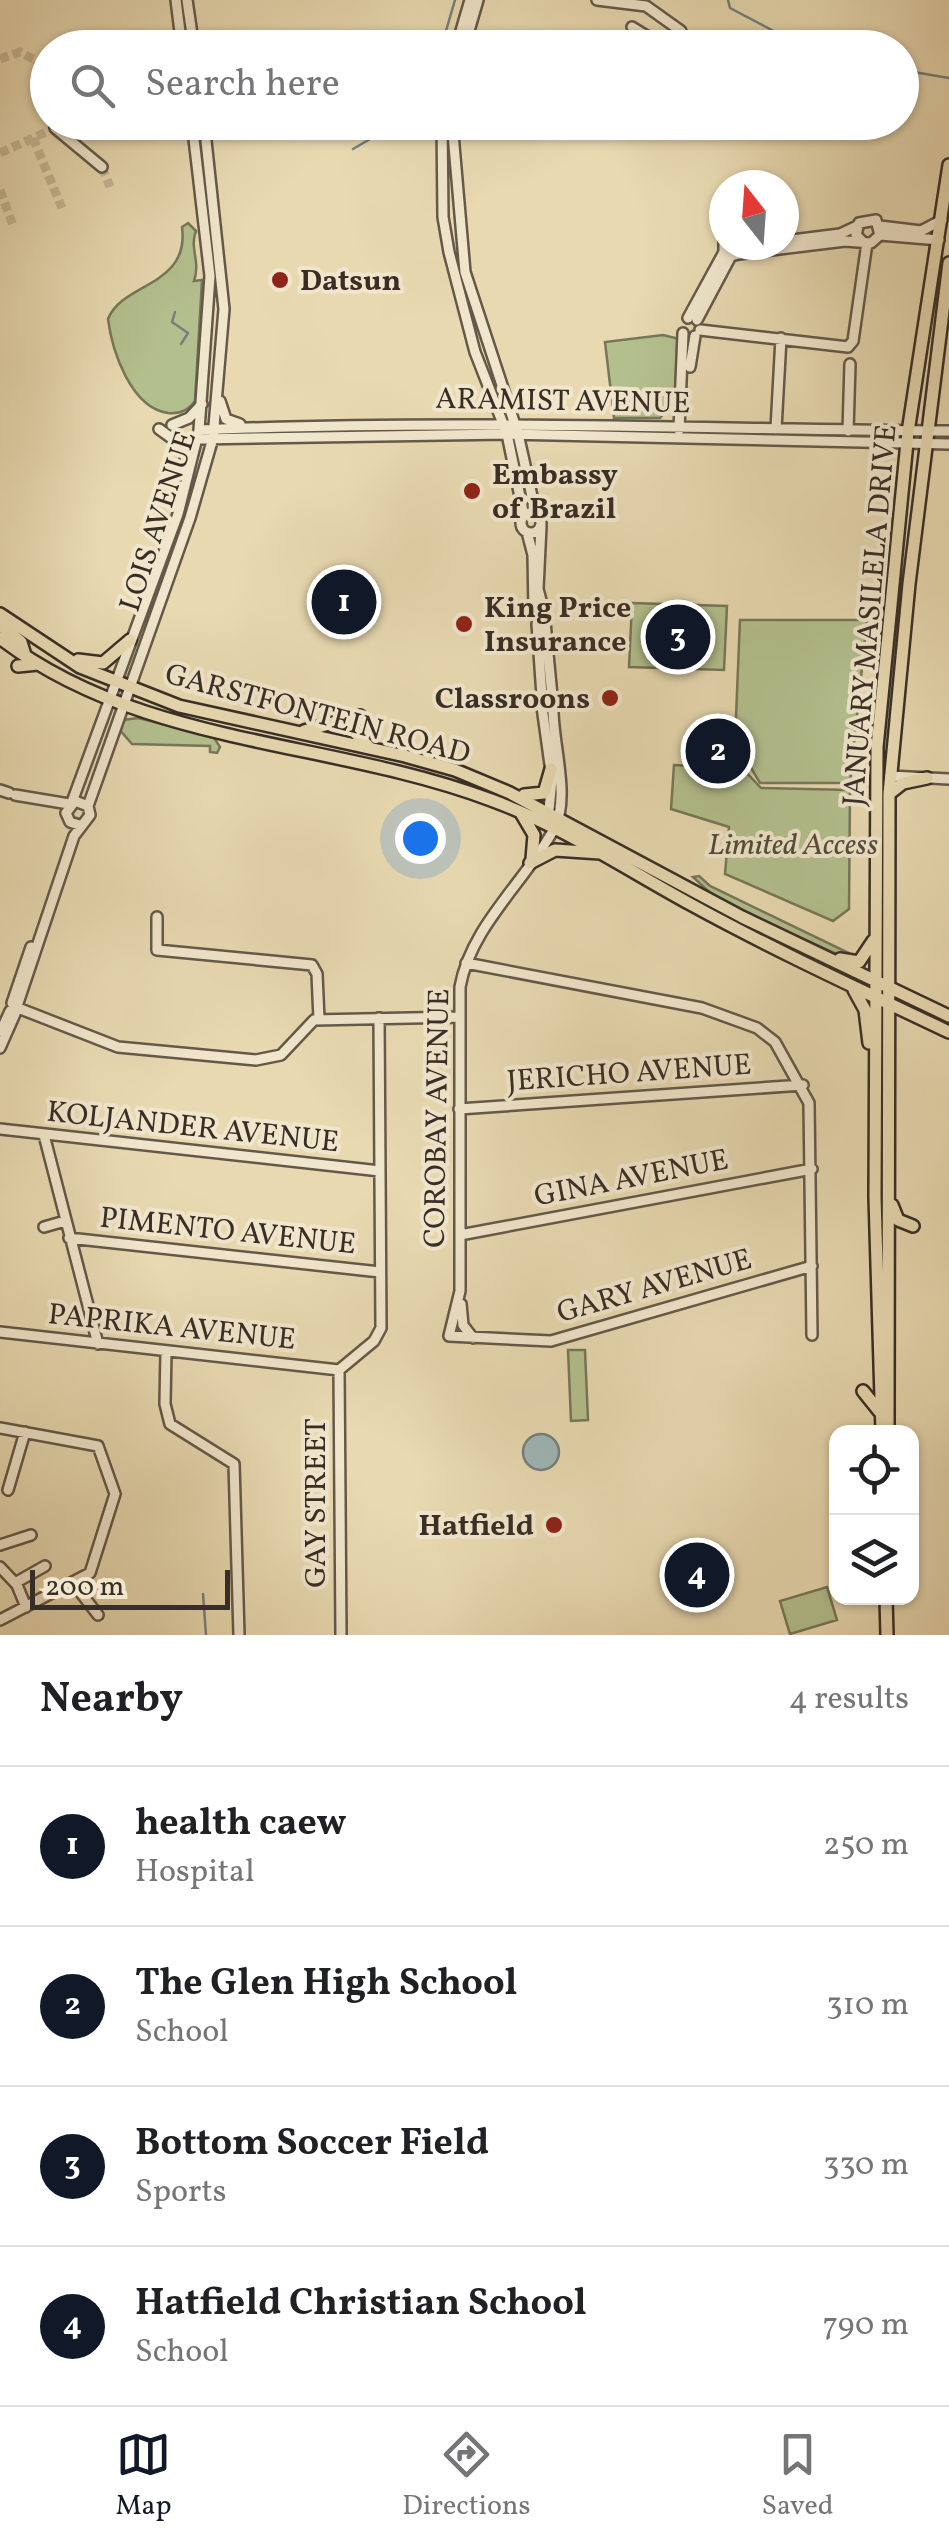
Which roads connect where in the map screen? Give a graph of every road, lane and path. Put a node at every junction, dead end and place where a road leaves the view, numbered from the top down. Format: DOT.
graph roads {
  1 [pos="176,0"];
  2 [pos="188,0"];
  3 [pos="474,0"];
  4 [pos="597,0"];
  5 [pos="632,27"];
  6 [pos="180,30"];
  7 [pos="192,30"];
  8 [pos="463,30"];
  9 [pos="468,30"];
  10 [pos="637,30"];
  11 [pos="680,30"];
  12 [pos="69,140"];
  13 [pos="194,140"];
  14 [pos="206,140"];
  15 [pos="442,140"];
  16 [pos="454,140"];
  17 [pos="949,165"];
  18 [pos="102,167"];
  19 [pos="946,219"];
  20 [pos="856,226"];
  21 [pos="880,230"];
  22 [pos="799,240"];
  23 [pos="939,240"];
  24 [pos="864,242"];
  25 [pos="799,246"];
  26 [pos="727,260"];
  27 [pos="949,263"];
  28 [pos="695,326"];
  29 [pos="781,338"];
  30 [pos="850,364"];
  31 [pos="218,393"];
  32 [pos="203,404"];
  33 [pos="508,423"];
  34 [pos="172,425"];
  35 [pos="246,425"];
  36 [pos="683,426"];
  37 [pos="159,428"];
  38 [pos="776,429"];
  39 [pos="848,431"];
  40 [pos="926,431"];
  41 [pos="949,432"];
  42 [pos="198,434"];
  43 [pos="214,434"];
  44 [pos="512,434"];
  45 [pos="681,438"];
  46 [pos="908,438"];
  47 [pos="949,444"];
  48 [pos="925,445"];
  49 [pos="187,483"];
  50 [pos="536,514"];
  51 [pos="524,516"];
  52 [pos="541,526"];
  53 [pos="526,532"];
  54 [pos="0,614"];
  55 [pos="540,618"];
  56 [pos="0,626"];
  57 [pos="0,638"];
  58 [pos="130,640"];
  59 [pos="59,654"];
  60 [pos="22,660"];
  61 [pos="113,682"];
  62 [pos="128,687"];
  63 [pos="107,700"];
  64 [pos="547,702"];
  65 [pos="121,706"];
  66 [pos="360,716"];
  67 [pos="336,722"];
  68 [pos="295,732"];
  69 [pos="892,745"];
  70 [pos="372,749"];
  71 [pos="551,769"];
  72 [pos="890,776"];
  73 [pos="906,777"];
  74 [pos="927,778"];
  75 [pos="949,779"];
  76 [pos="8,793"];
  77 [pos="510,793"];
  78 [pos="889,794"];
  79 [pos="36,801"];
  80 [pos="70,803"];
  81 [pos="88,806"];
  82 [pos="520,812"];
  83 [pos="552,820"];
  84 [pos="72,821"];
  85 [pos="876,825"];
  86 [pos="600,852"];
  87 [pos="531,861"];
  88 [pos="157,917"];
  89 [pos="875,938"];
  90 [pos="826,960"];
  91 [pos="466,963"];
  92 [pos="882,984"];
  93 [pos="852,987"];
  94 [pos="882,1000"];
  95 [pos="15,1010"];
  96 [pos="949,1016"];
  97 [pos="460,1017"];
  98 [pos="379,1018"];
  99 [pos="319,1019"];
  100 [pos="949,1032"];
  101 [pos="0,1034"];
  102 [pos="0,1048"];
  103 [pos="875,1056"];
  104 [pos="803,1085"];
  105 [pos="460,1109"];
  106 [pos="0,1129"];
  107 [pos="44,1135"];
  108 [pos="890,1137"];
  109 [pos="812,1168"];
  110 [pos="380,1171"];
  111 [pos="889,1186"];
  112 [pos="875,1200"];
  113 [pos="65,1222"];
  114 [pos="44,1227"];
  115 [pos="460,1236"];
  116 [pos="69,1238"];
  117 [pos="883,1253"];
  118 [pos="812,1266"];
  119 [pos="380,1272"];
  120 [pos="459,1298"];
  121 [pos="0,1332"];
  122 [pos="449,1336"];
  123 [pos="812,1336"];
  124 [pos="473,1338"];
  125 [pos="98,1344"];
  126 [pos="166,1351"];
  127 [pos="889,1369"];
  128 [pos="338,1370"];
  129 [pos="880,1387"];
  130 [pos="863,1391"];
  131 [pos="885,1410"];
  132 [pos="885,1425"];
  133 [pos="0,1428"];
  134 [pos="25,1432"];
  135 [pos="8,1490"];
  136 [pos="31,1535"];
  137 [pos="0,1545"];
  138 [pos="45,1566"];
  139 [pos="0,1568"];
  140 [pos="15,1582"];
  141 [pos="74,1584"];
  142 [pos="886,1605"];
  143 [pos="26,1607"];
  144 [pos="98,1616"];
  145 [pos="0,1620"];
  146 [pos="239,1635"];
  147 [pos="341,1635"];
  148 [pos="887,1635"];
  1 -- 6 [label="street"];
  2 -- 7 [label="street"];
  3 -- 8 [label="street"];
  3 -- 9 [label="street"];
  4 -- 11 [label="street"];
  5 -- 10 [label="street"];
  12 -- 18 [label="street"];
  13 -- 32 [label="street, LOIS AVENUE"];
  14 -- 31 [label="street, LOIS AVENUE"];
  15 -- 33 [label="street"];
  16 -- 33 [label="street"];
  17 -- 19 [label="main road"];
  19 -- 21 [label="street"];
  19 -- 23 [label="main road, JANUARY MASILELA DRIVE"];
  20 -- 21 [label="street"];
  20 -- 22 [label="street"];
  20 -- 24 [label="street"];
  21 -- 23 [label="street"];
  21 -- 24 [label="street"];
  23 -- 46 [label="main road, JANUARY MASILELA DRIVE"];
  24 -- 25 [label="street"];
  24 -- 29 [label="street"];
  26 -- 28 [label="street"];
  27 -- 40 [label="main road, JANUARY MASILELA DRIVE"];
  28 -- 29 [label="street"];
  28 -- 36 [label="street"];
  28 -- 36 [label="street"];
  29 -- 38 [label="street"];
  30 -- 39 [label="street"];
  31 -- 35 [label="street"];
  31 -- 43 [label="street, LOIS AVENUE"];
  32 -- 34 [label="street"];
  32 -- 42 [label="street, LOIS AVENUE"];
  33 -- 35 [label="street, ARAMIST AVENUE"];
  33 -- 36 [label="street, ARAMIST AVENUE"];
  33 -- 44 [label="street"];
  35 -- 43 [label="street, ARAMIST AVENUE"];
  36 -- 38 [label="street, ARAMIST AVENUE"];
  36 -- 45 [label="street"];
  37 -- 49 [label="street"];
  38 -- 39 [label="street, ARAMIST AVENUE"];
  39 -- 46 [label="street, ARAMIST AVENUE"];
  40 -- 41 [label="street, ARAMIST AVENUE"];
  40 -- 46 [label="street, ARAMIST AVENUE"];
  40 -- 48 [label="main road, JANUARY MASILELA DRIVE"];
  42 -- 43 [label="street, ARAMIST AVENUE"];
  42 -- 49 [label="street, LOIS AVENUE"];
  43 -- 44 [label="street, ARAMIST AVENUE"];
  43 -- 62 [label="street, LOIS AVENUE"];
  44 -- 45 [label="street, ARAMIST AVENUE"];
  44 -- 50 [label="street"];
  44 -- 51 [label="street"];
  45 -- 46 [label="street, ARAMIST AVENUE"];
  46 -- 48 [label="street"];
  46 -- 85 [label="main road, JANUARY MASILELA DRIVE"];
  47 -- 48 [label="street"];
  48 -- 69 [label="main road, JANUARY MASILELA DRIVE"];
  49 -- 58 [label="street, LOIS AVENUE"];
  50 -- 51 [label="street"];
  50 -- 52 [label="street"];
  51 -- 53 [label="street"];
  52 -- 53 [label="street"];
  52 -- 55 [label="street"];
  53 -- 55 [label="street"];
  54 -- 59 [label="main road, GARSTFONTEIN ROAD"];
  55 -- 64 [label="street"];
  56 -- 60 [label="main road"];
  57 -- 60 [label="main road"];
  58 -- 59 [label="main road"];
  58 -- 61 [label="street, LOIS AVENUE"];
  59 -- 61 [label="main road, GARSTFONTEIN ROAD"];
  60 -- 63 [label="main road, GARSTFONTEIN ROAD"];
  61 -- 62 [label="main road, GARSTFONTEIN ROAD"];
  61 -- 63 [label="street, LOIS AVENUE"];
  62 -- 65 [label="street, LOIS AVENUE"];
  62 -- 68 [label="main road, GARSTFONTEIN ROAD"];
  63 -- 65 [label="main road, GARSTFONTEIN ROAD"];
  63 -- 80 [label="street, LOIS AVENUE"];
  64 -- 71 [label="street"];
  64 -- 83 [label="street"];
  65 -- 81 [label="street, LOIS AVENUE"];
  65 -- 82 [label="main road, GARSTFONTEIN ROAD"];
  66 -- 70 [label="main road"];
  67 -- 68 [label="main road"];
  68 -- 70 [label="main road, GARSTFONTEIN ROAD"];
  69 -- 72 [label="main road, JANUARY MASILELA DRIVE"];
  69 -- 73 [label="main road"];
  70 -- 77 [label="main road, GARSTFONTEIN ROAD"];
  71 -- 77 [label="main road"];
  71 -- 83 [label="street"];
  72 -- 73 [label="street"];
  72 -- 78 [label="main road, JANUARY MASILELA DRIVE"];
  72 -- 85 [label="main road"];
  73 -- 74 [label="street"];
  74 -- 75 [label="street"];
  74 -- 78 [label="main road"];
  76 -- 79 [label="street"];
  77 -- 83 [label="main road, GARSTFONTEIN ROAD"];
  78 -- 92 [label="main road, JANUARY MASILELA DRIVE"];
  79 -- 80 [label="street"];
  79 -- 84 [label="street"];
  80 -- 81 [label="street"];
  80 -- 84 [label="street, LOIS AVENUE"];
  81 -- 84 [label="street, LOIS AVENUE"];
  82 -- 83 [label="main road, GARSTFONTEIN ROAD"];
  82 -- 87 [label="main road"];
  83 -- 86 [label="main road, GARSTFONTEIN ROAD"];
  83 -- 87 [label="street, COROBAY AVENUE"];
  83 -- 90 [label="main road, GARSTFONTEIN ROAD"];
  84 -- 95 [label="street"];
  85 -- 89 [label="main road, JANUARY MASILELA DRIVE"];
  86 -- 87 [label="main road"];
  86 -- 93 [label="main road, GARSTFONTEIN ROAD"];
  87 -- 91 [label="street, COROBAY AVENUE"];
  88 -- 99 [label="street"];
  89 -- 90 [label="main road"];
  89 -- 92 [label="main road, JANUARY MASILELA DRIVE"];
  90 -- 92 [label="main road, GARSTFONTEIN ROAD"];
  91 -- 97 [label="street, COROBAY AVENUE"];
  91 -- 104 [label="street"];
  92 -- 94 [label="main road, JANUARY MASILELA DRIVE"];
  92 -- 96 [label="main road, GARSTFONTEIN ROAD"];
  93 -- 94 [label="main road, GARSTFONTEIN ROAD"];
  93 -- 103 [label="main road"];
  94 -- 100 [label="main road, GARSTFONTEIN ROAD"];
  94 -- 103 [label="main road, JANUARY MASILELA DRIVE"];
  94 -- 108 [label="main road, JANUARY MASILELA DRIVE"];
  95 -- 99 [label="street"];
  95 -- 101 [label="street"];
  95 -- 102 [label="street"];
  97 -- 98 [label="street"];
  97 -- 105 [label="street, COROBAY AVENUE"];
  98 -- 99 [label="street"];
  98 -- 110 [label="street"];
  103 -- 112 [label="main road, JANUARY MASILELA DRIVE"];
  104 -- 105 [label="street, JERICHO AVENUE"];
  104 -- 109 [label="street"];
  105 -- 115 [label="street, COROBAY AVENUE"];
  106 -- 107 [label="street, KOLJANDER AVENUE"];
  107 -- 110 [label="street, KOLJANDER AVENUE"];
  107 -- 113 [label="street"];
  108 -- 111 [label="main road, JANUARY MASILELA DRIVE"];
  108 -- 112 [label="main road"];
  109 -- 115 [label="street, GINA AVENUE"];
  109 -- 118 [label="street"];
  110 -- 119 [label="street"];
  111 -- 117 [label="main road, JANUARY MASILELA DRIVE"];
  111 -- 117 [label="main road"];
  112 -- 117 [label="main road, JANUARY MASILELA DRIVE"];
  113 -- 114 [label="street"];
  113 -- 116 [label="street"];
  115 -- 120 [label="street, COROBAY AVENUE"];
  116 -- 119 [label="street, PIMENTO AVENUE"];
  116 -- 125 [label="street"];
  117 -- 127 [label="main road, JANUARY MASILELA DRIVE"];
  117 -- 129 [label="main road, JANUARY MASILELA DRIVE"];
  118 -- 123 [label="street"];
  118 -- 124 [label="street, GARY AVENUE"];
  119 -- 128 [label="street"];
  120 -- 122 [label="street, COROBAY AVENUE"];
  120 -- 124 [label="street, COROBAY AVENUE"];
  121 -- 125 [label="street, PAPRIKA AVENUE"];
  122 -- 124 [label="street, GARY AVENUE"];
  125 -- 126 [label="street, PAPRIKA AVENUE"];
  126 -- 128 [label="street, PAPRIKA AVENUE"];
  126 -- 146 [label="street"];
  127 -- 129 [label="main road"];
  127 -- 131 [label="main road, JANUARY MASILELA DRIVE"];
  128 -- 147 [label="street, GAY STREET"];
  129 -- 131 [label="main road"];
  130 -- 131 [label="main road"];
  131 -- 132 [label="main road, JANUARY MASILELA DRIVE"];
  133 -- 134 [label="street"];
  134 -- 135 [label="street"];
  134 -- 141 [label="street"];
  136 -- 137 [label="street"];
  138 -- 140 [label="street"];
  139 -- 140 [label="street"];
  140 -- 143 [label="street"];
  141 -- 143 [label="street"];
  141 -- 144 [label="street"];
  142 -- 148 [label="main road"];
  143 -- 145 [label="street"];
}
